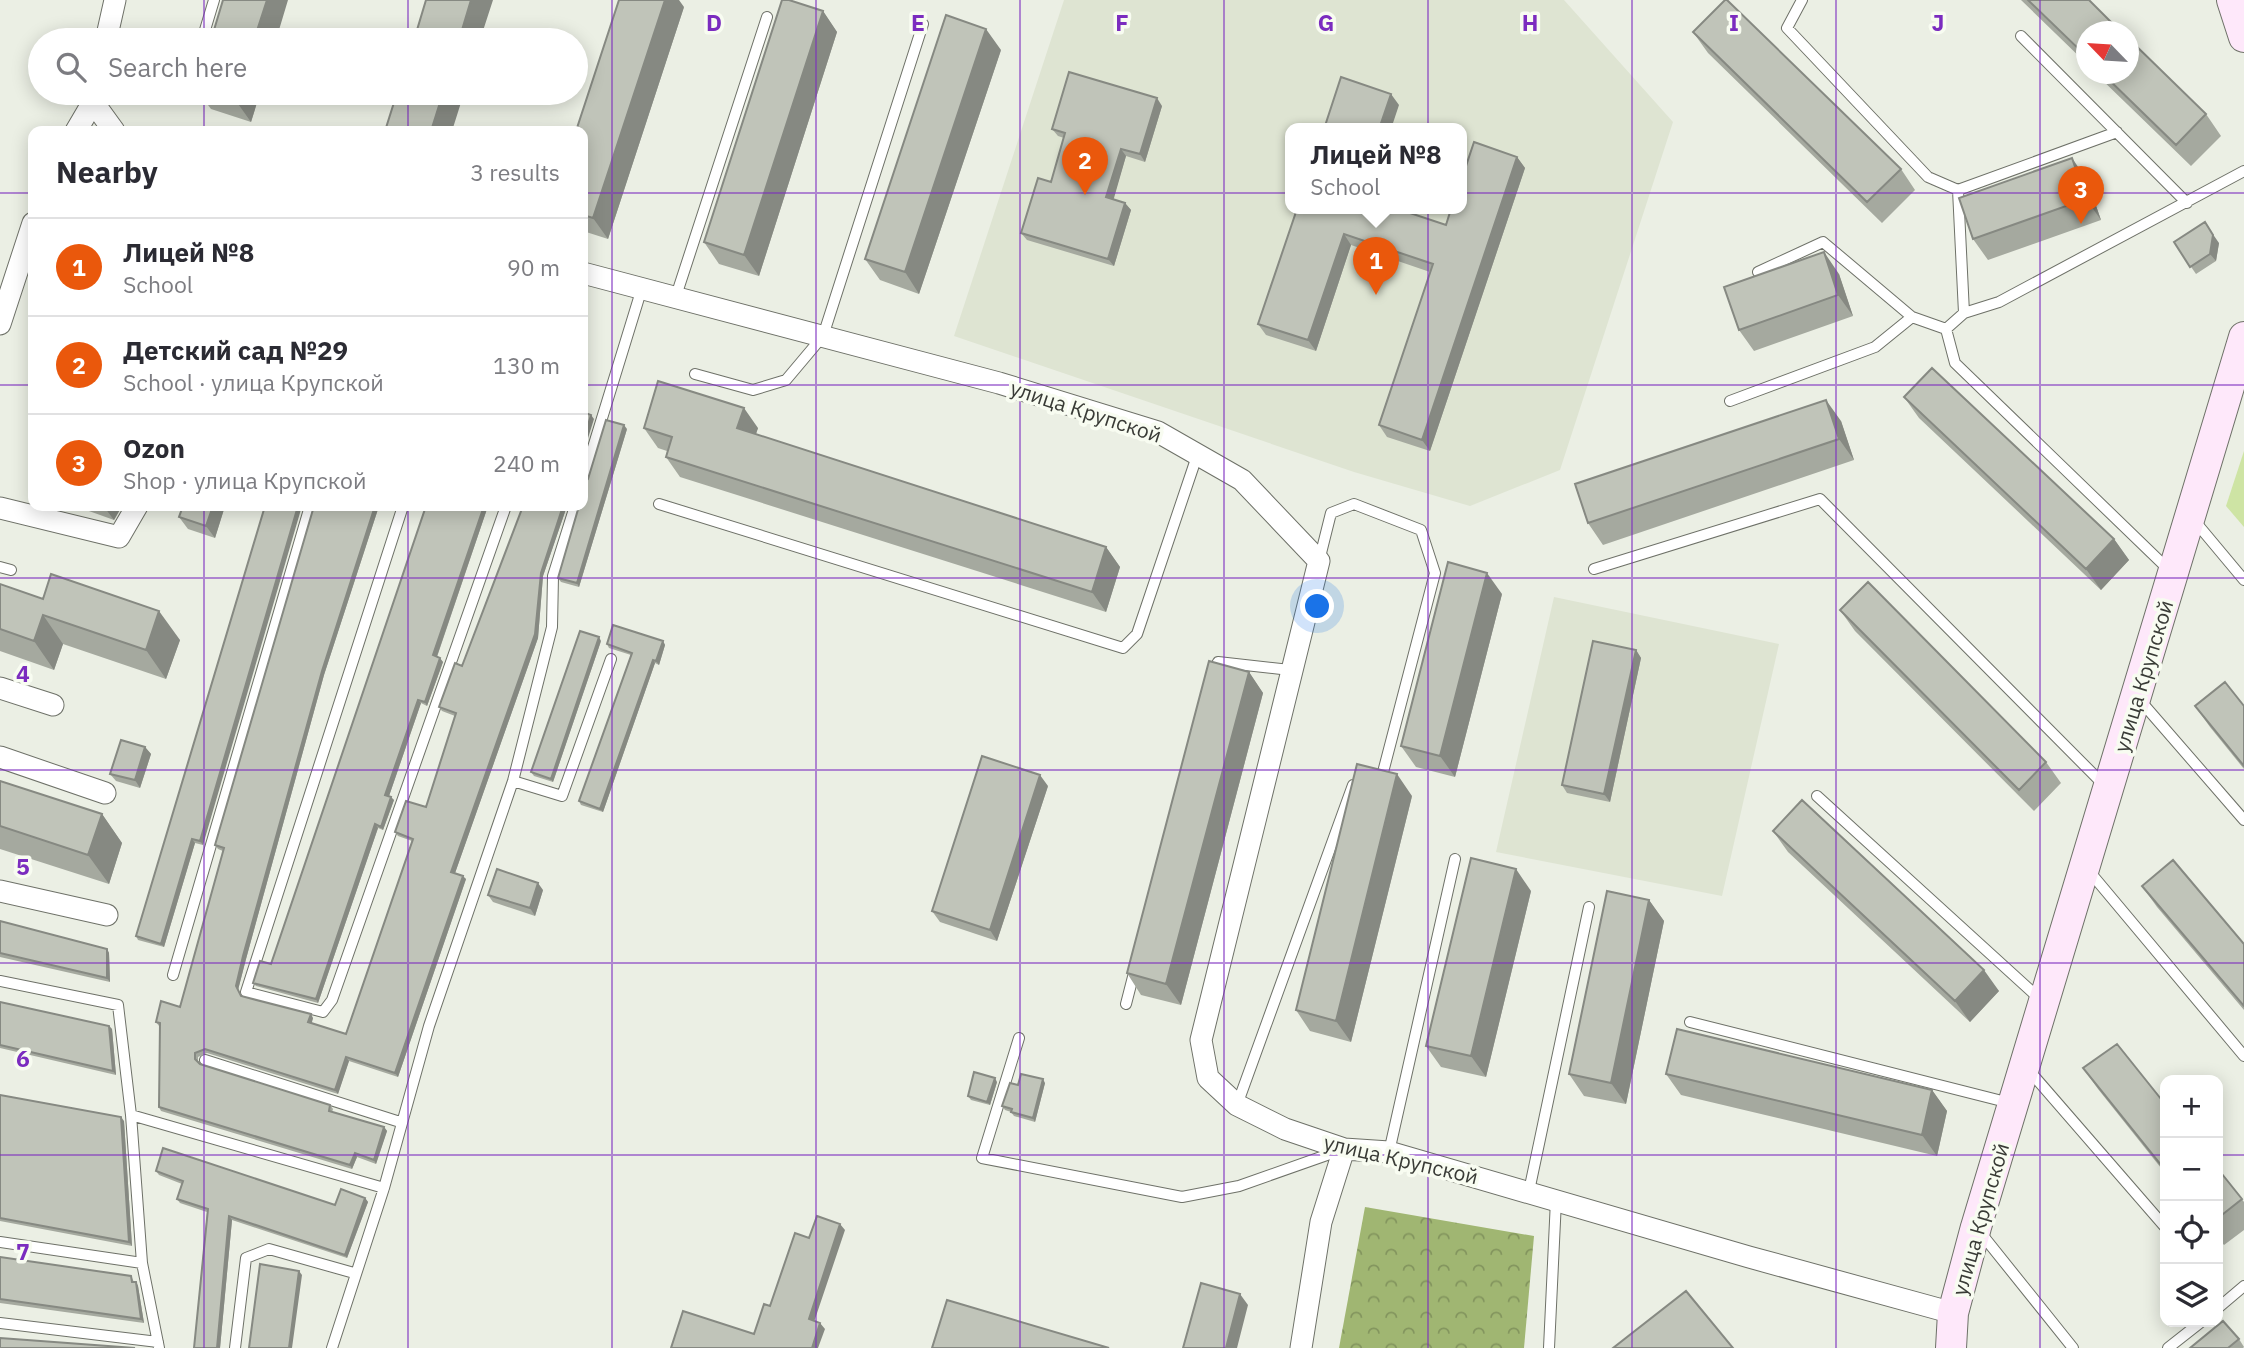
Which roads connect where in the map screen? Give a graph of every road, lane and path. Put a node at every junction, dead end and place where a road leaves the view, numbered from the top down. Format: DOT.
graph roads {
  1 [pos="115,0"];
  2 [pos="214,0"];
  3 [pos="1802,0"];
  4 [pos="2232,0"];
  5 [pos="767,17"];
  6 [pos="923,23"];
  7 [pos="109,28"];
  8 [pos="206,28"];
  9 [pos="2021,36"];
  10 [pos="2244,37"];
  11 [pos="90,105"];
  12 [pos="99,105"];
  13 [pos="79,126"];
  14 [pos="111,126"];
  15 [pos="2118,132"];
  16 [pos="2244,171"];
  17 [pos="1958,190"];
  18 [pos="2187,203"];
  19 [pos="28,238"];
  20 [pos="1758,272"];
  21 [pos="588,279"];
  22 [pos="642,288"];
  23 [pos="676,296"];
  24 [pos="1964,313"];
  25 [pos="1912,317"];
  26 [pos="0,324"];
  27 [pos="1945,329"];
  28 [pos="824,336"];
  29 [pos="2244,337"];
  30 [pos="695,374"];
  31 [pos="1730,401"];
  32 [pos="1198,453"];
  33 [pos="588,464"];
  34 [pos="659,504"];
  35 [pos="0,508"];
  36 [pos="134,511"];
  37 [pos="309,511"];
  38 [pos="401,511"];
  39 [pos="504,511"];
  40 [pos="573,511"];
  41 [pos="2191,517"];
  42 [pos="1318,561"];
  43 [pos="1594,569"];
  44 [pos="2173,574"];
  45 [pos="2244,580"];
  46 [pos="611,660"];
  47 [pos="1290,670"];
  48 [pos="1210,682"];
  49 [pos="0,688"];
  50 [pos="2136,696"];
  51 [pos="53,705"];
  52 [pos="0,757"];
  53 [pos="513,781"];
  54 [pos="2108,789"];
  55 [pos="105,793"];
  56 [pos="1817,796"];
  57 [pos="2244,820"];
  58 [pos="1455,859"];
  59 [pos="2085,866"];
  60 [pos="0,891"];
  61 [pos="1588,907"];
  62 [pos="107,915"];
  63 [pos="1140,950"];
  64 [pos="173,975"];
  65 [pos="0,981"];
  66 [pos="2043,1002"];
  67 [pos="1126,1004"];
  68 [pos="1690,1022"];
  69 [pos="1019,1038"];
  70 [pos="2244,1056"];
  71 [pos="205,1060"];
  72 [pos="2024,1065"];
  73 [pos="2013,1104"];
  74 [pos="1237,1105"];
  75 [pos="131,1115"];
  76 [pos="400,1122"];
  77 [pos="1344,1149"];
  78 [pos="1389,1152"];
  79 [pos="384,1188"];
  80 [pos="1529,1191"];
  81 [pos="1556,1200"];
  82 [pos="2160,1221"];
  83 [pos="1976,1227"];
  84 [pos="0,1242"];
  85 [pos="142,1263"];
  86 [pos="354,1273"];
  87 [pos="2244,1286"];
  88 [pos="2223,1304"];
  89 [pos="1953,1313"];
  90 [pos="0,1323"];
  91 [pos="2195,1327"];
  92 [pos="158,1345"];
  93 [pos="235,1348"];
  94 [pos="332,1348"];
  95 [pos="1301,1348"];
  96 [pos="1549,1348"];
  97 [pos="1951,1348"];
  98 [pos="2073,1348"];
  99 [pos="2168,1348"];
  1 -- 7 [label="street"];
  2 -- 8 [label="lane"];
  3 -- 17 [label="lane"];
  4 -- 10 [label="street"];
  5 -- 23 [label="lane"];
  6 -- 28 [label="lane"];
  9 -- 15 [label="lane"];
  11 -- 13 [label="street"];
  12 -- 14 [label="street"];
  15 -- 17 [label="lane"];
  15 -- 18 [label="lane"];
  16 -- 18 [label="lane"];
  17 -- 24 [label="lane"];
  18 -- 24 [label="lane"];
  19 -- 26 [label="street"];
  20 -- 25 [label="lane"];
  21 -- 22 [label="street, улица Крупской"];
  22 -- 23 [label="street, улица Крупской"];
  22 -- 33 [label="lane"];
  23 -- 28 [label="street, улица Крупской"];
  24 -- 27 [label="lane"];
  25 -- 27 [label="lane"];
  25 -- 31 [label="lane"];
  27 -- 44 [label="lane"];
  28 -- 30 [label="lane"];
  28 -- 32 [label="street, улица Крупской"];
  29 -- 41 [label="street, улица Крупской"];
  32 -- 34 [label="lane"];
  32 -- 42 [label="street, улица Крупской"];
  35 -- 36 [label="street"];
  37 -- 64 [label="lane"];
  38 -- 39 [label="lane"];
  40 -- 53 [label="lane"];
  41 -- 44 [label="street, улица Крупской"];
  41 -- 45 [label="lane"];
  42 -- 47 [label="street, улица Крупской"];
  42 -- 74 [label="lane"];
  43 -- 54 [label="lane"];
  44 -- 50 [label="street, улица Крупской"];
  46 -- 53 [label="lane"];
  47 -- 48 [label="lane"];
  47 -- 74 [label="street, улица Крупской"];
  49 -- 51 [label="street"];
  50 -- 54 [label="street, улица Крупской"];
  50 -- 57 [label="lane"];
  52 -- 55 [label="street"];
  53 -- 76 [label="lane"];
  54 -- 59 [label="street, улица Крупской"];
  56 -- 66 [label="lane"];
  58 -- 78 [label="lane"];
  59 -- 66 [label="street, улица Крупской"];
  59 -- 70 [label="lane"];
  60 -- 62 [label="street"];
  61 -- 80 [label="lane"];
  63 -- 67 [label="lane"];
  65 -- 75 [label="lane"];
  66 -- 72 [label="street, улица Крупской"];
  68 -- 73 [label="lane"];
  69 -- 77 [label="lane"];
  71 -- 76 [label="lane"];
  72 -- 73 [label="street, улица Крупской"];
  72 -- 82 [label="lane"];
  73 -- 83 [label="street, улица Крупской"];
  74 -- 77 [label="street, улица Крупской"];
  75 -- 79 [label="lane"];
  75 -- 85 [label="lane"];
  76 -- 79 [label="lane"];
  77 -- 78 [label="street, улица Крупской"];
  77 -- 95 [label="street"];
  78 -- 80 [label="street, улица Крупской"];
  79 -- 86 [label="lane"];
  80 -- 81 [label="street, улица Крупской"];
  81 -- 89 [label="street, улица Крупской"];
  81 -- 96 [label="lane"];
  83 -- 89 [label="street, улица Крупской"];
  83 -- 98 [label="lane"];
  84 -- 85 [label="lane"];
  85 -- 92 [label="lane"];
  86 -- 93 [label="lane"];
  86 -- 94 [label="lane"];
  87 -- 88 [label="lane"];
  89 -- 97 [label="street"];
  90 -- 92 [label="lane"];
  91 -- 99 [label="lane"];
}
